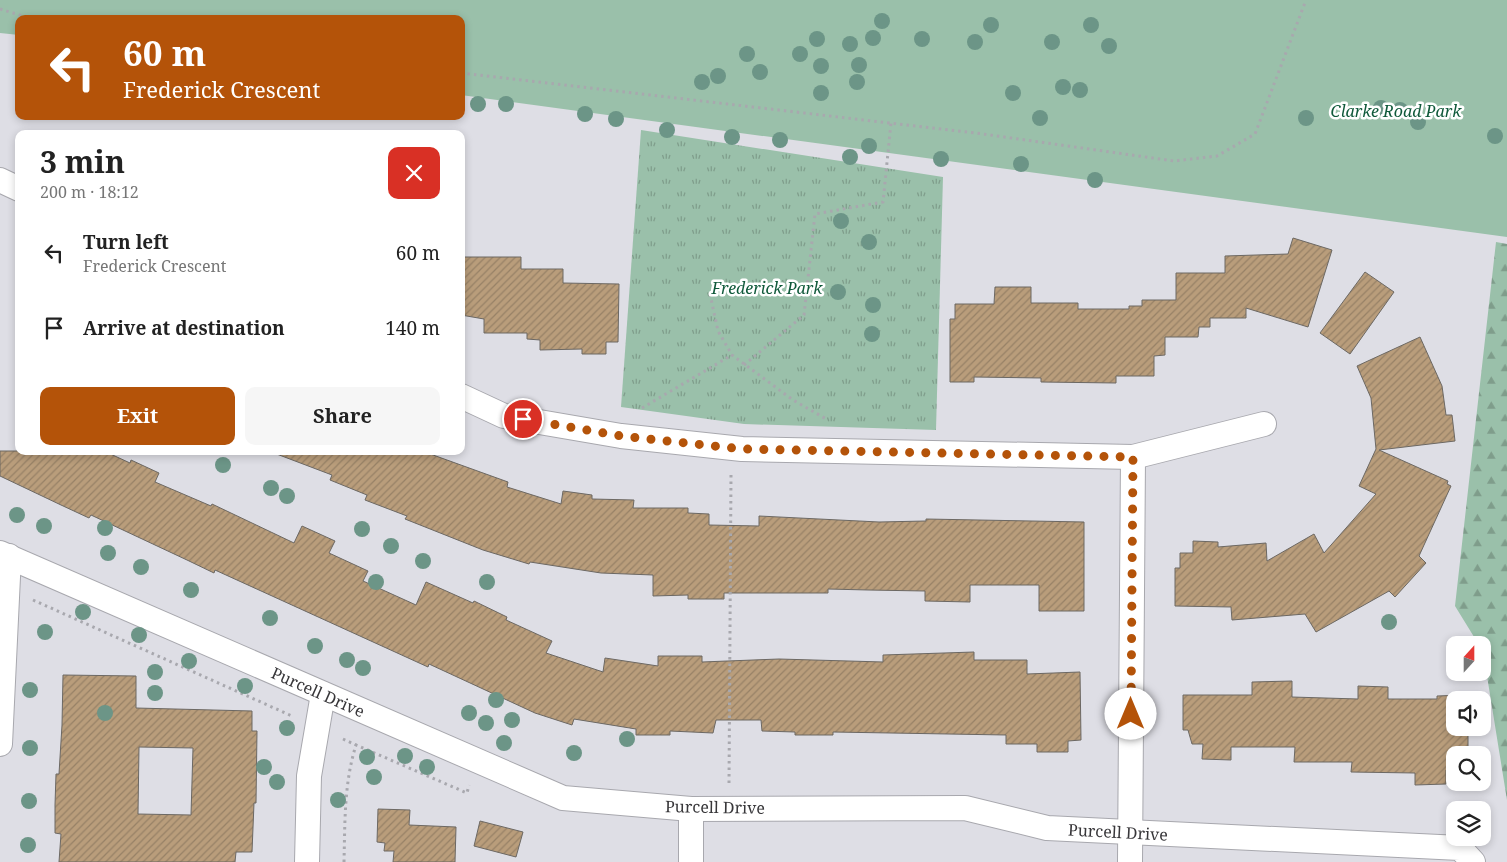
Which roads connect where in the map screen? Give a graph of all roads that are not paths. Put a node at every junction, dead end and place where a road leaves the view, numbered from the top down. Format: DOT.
graph roads {
  1 [pos="0,180"];
  2 [pos="15,187"];
  3 [pos="465,398"];
  4 [pos="1264,424"];
  5 [pos="1133,457"];
  6 [pos="4,554"];
  7 [pos="323,694"];
  8 [pos="0,744"];
  9 [pos="691,809"];
  10 [pos="1130,833"];
  11 [pos="307,862"];
  12 [pos="691,862"];
  13 [pos="1130,862"];
  14 [pos="1473,862"];
  1 -- 2 [label="street"];
  3 -- 5 [label="street"];
  4 -- 5 [label="street"];
  5 -- 10 [label="street"];
  6 -- 7 [label="street, Purcell Drive"];
  6 -- 8 [label="street"];
  7 -- 9 [label="street, Purcell Drive"];
  7 -- 11 [label="street"];
  9 -- 10 [label="street, Purcell Drive"];
  9 -- 12 [label="street"];
  10 -- 13 [label="street"];
  10 -- 14 [label="street, Purcell Drive"];
}
